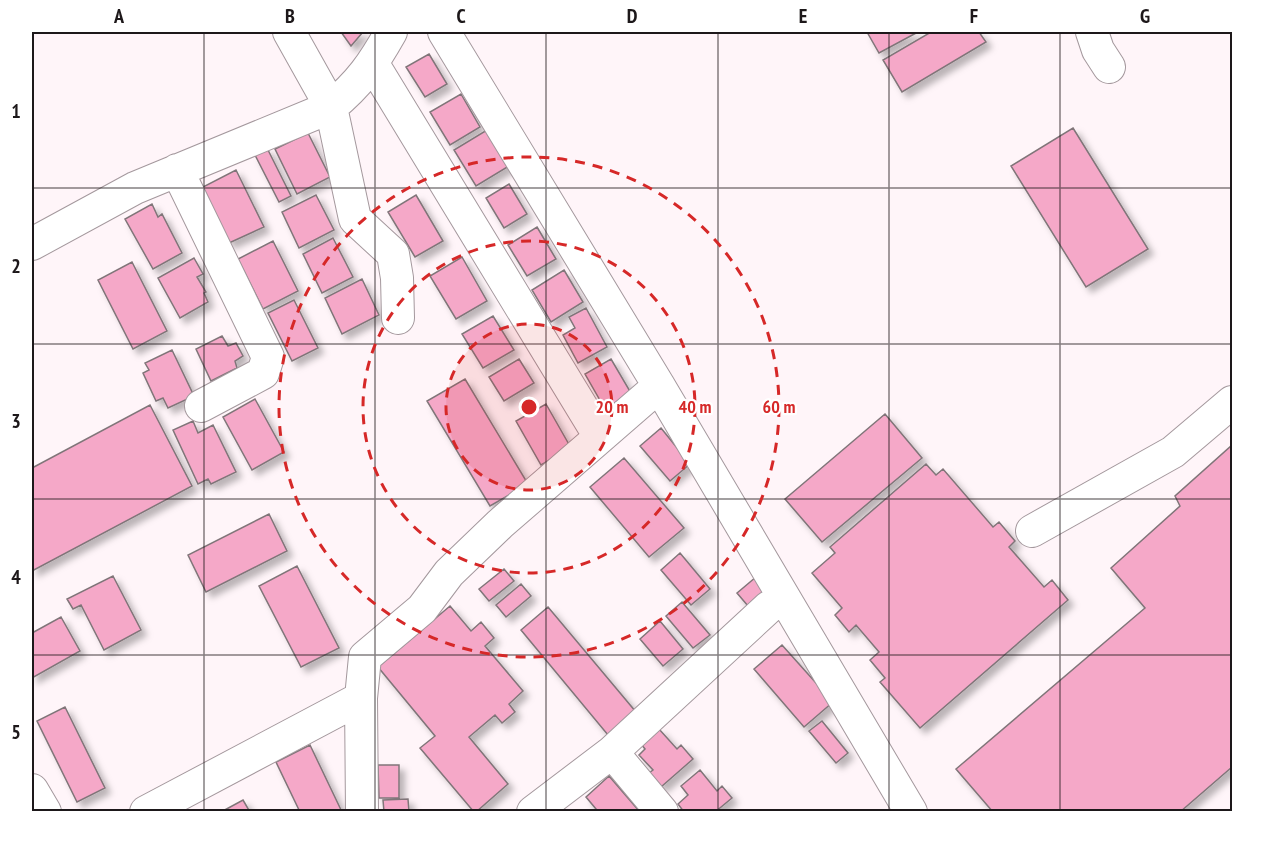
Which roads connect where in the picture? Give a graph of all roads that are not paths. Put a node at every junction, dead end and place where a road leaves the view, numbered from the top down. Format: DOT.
graph roads {
  1 [pos="289,32"];
  2 [pos="391,32"];
  3 [pos="444,32"];
  4 [pos="1092,32"];
  5 [pos="373,64"];
  6 [pos="1109,67"];
  7 [pos="331,107"];
  8 [pos="177,170"];
  9 [pos="32,244"];
  10 [pos="398,318"];
  11 [pos="659,386"];
  12 [pos="1233,402"];
  13 [pos="201,406"];
  14 [pos="600,437"];
  15 [pos="1032,531"];
  16 [pos="769,607"];
  17 [pos="361,698"];
  18 [pos="612,752"];
  19 [pos="32,790"];
  20 [pos="45,812"];
  21 [pos="146,812"];
  22 [pos="362,812"];
  23 [pos="533,812"];
  24 [pos="662,812"];
  25 [pos="911,812"];
  1 -- 7 [label="street"];
  2 -- 5 [label="street"];
  3 -- 11 [label="street"];
  4 -- 6 [label="street"];
  5 -- 7 [label="street"];
  5 -- 14 [label="street"];
  7 -- 8 [label="street"];
  7 -- 10 [label="street"];
  8 -- 9 [label="street"];
  8 -- 13 [label="street"];
  11 -- 14 [label="street"];
  11 -- 25 [label="street"];
  12 -- 15 [label="street"];
  14 -- 17 [label="street"];
  16 -- 18 [label="street"];
  17 -- 21 [label="street"];
  17 -- 22 [label="street"];
  18 -- 23 [label="street"];
  18 -- 24 [label="street"];
  19 -- 20 [label="street"];
}
